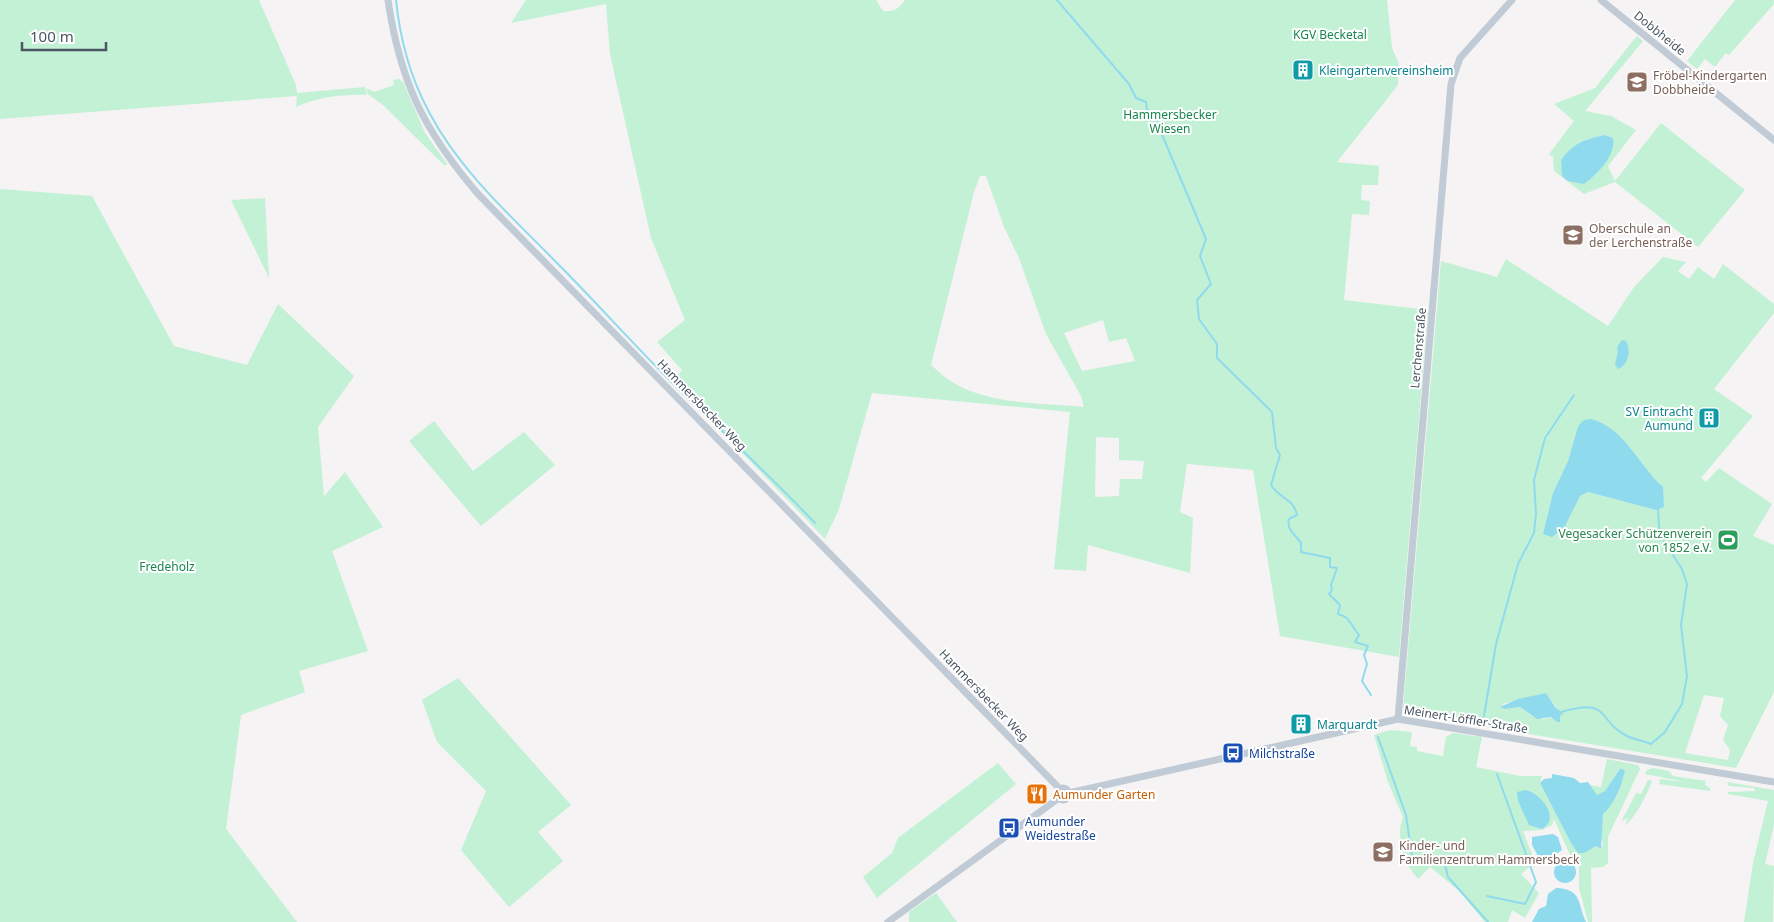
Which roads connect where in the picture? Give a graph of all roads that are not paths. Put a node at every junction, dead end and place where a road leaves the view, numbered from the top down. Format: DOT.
graph roads {
  1 [pos="388,0"];
  2 [pos="1512,0"];
  3 [pos="1602,0"];
  4 [pos="1774,140"];
  5 [pos="1398,719"];
  6 [pos="1774,782"];
  7 [pos="1060,789"];
  8 [pos="1069,793"];
  9 [pos="1058,798"];
  10 [pos="888,922"];
  1 -- 7 [label="street, Hammersbecker Weg"];
  2 -- 5 [label="street, Lerchenstraße"];
  3 -- 4 [label="street, Dobbheide"];
  5 -- 6 [label="street, Meinert-Löffler-Straße"];
  5 -- 8 [label="street, Meinert-Löffler-Straße"];
  7 -- 8 [label="street"];
  7 -- 9 [label="street"];
  8 -- 9 [label="street, Meinert-Löffler-Straße"];
  9 -- 10 [label="street"];
}
